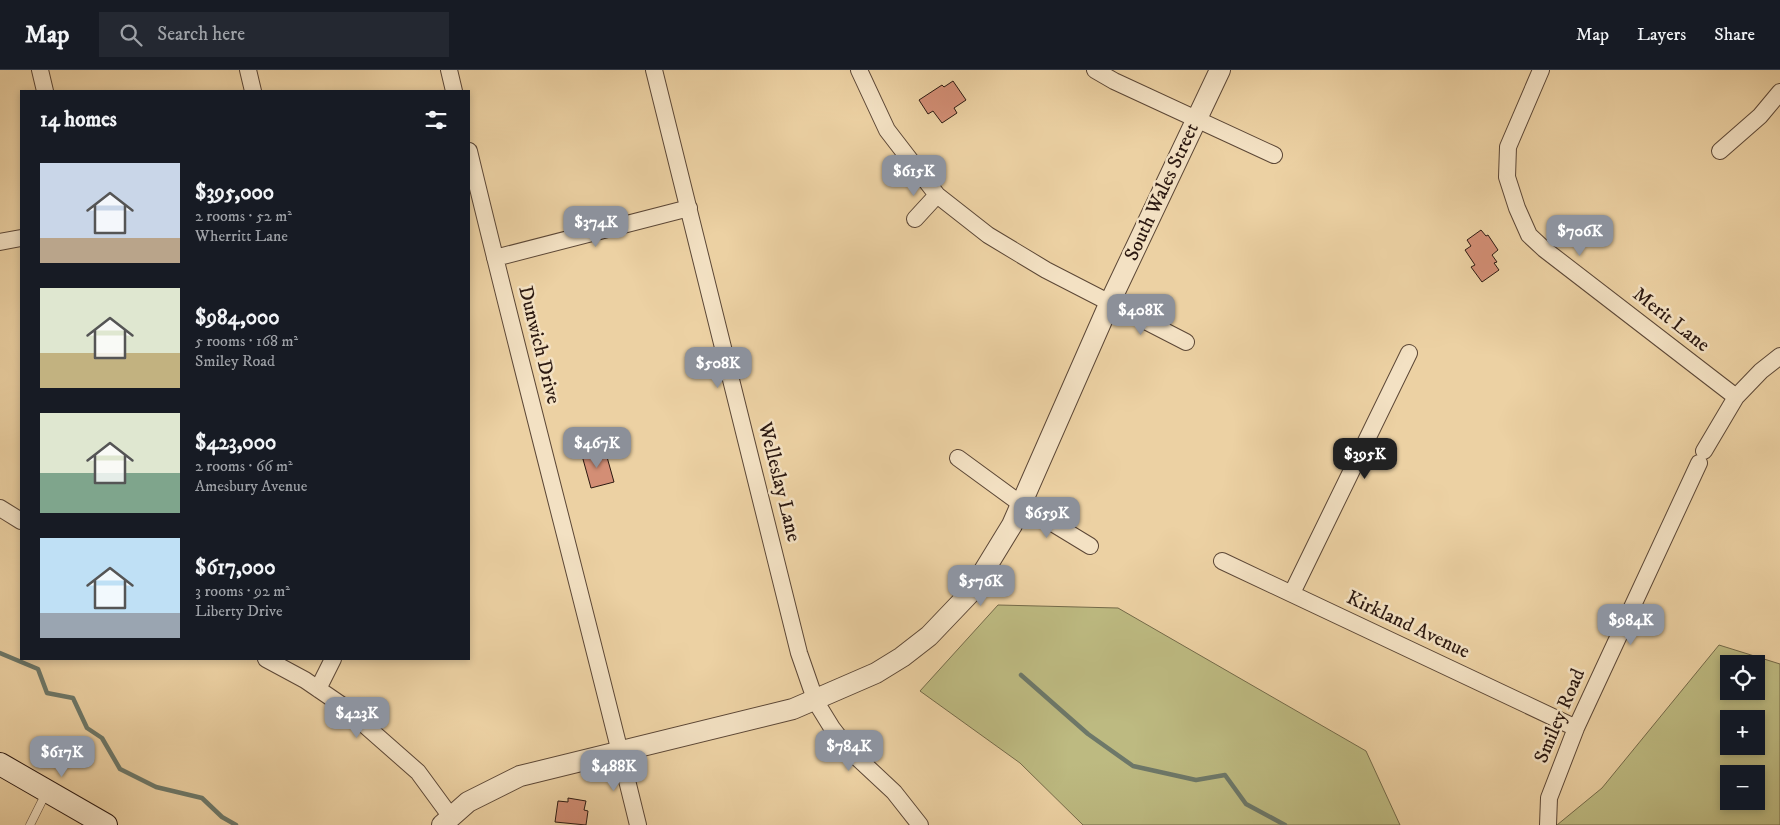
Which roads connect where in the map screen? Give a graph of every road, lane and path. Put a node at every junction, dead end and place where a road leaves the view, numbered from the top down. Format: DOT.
graph roads {
  1 [pos="40,70"];
  2 [pos="248,70"];
  3 [pos="449,70"];
  4 [pos="654,70"];
  5 [pos="859,70"];
  6 [pos="1095,70"];
  7 [pos="1220,70"];
  8 [pos="1541,70"];
  9 [pos="45,90"];
  10 [pos="253,90"];
  11 [pos="454,90"];
  12 [pos="1780,92"];
  13 [pos="1196,120"];
  14 [pos="1720,151"];
  15 [pos="470,155"];
  16 [pos="1274,156"];
  17 [pos="937,194"];
  18 [pos="689,208"];
  19 [pos="915,219"];
  20 [pos="20,238"];
  21 [pos="0,242"];
  22 [pos="494,258"];
  23 [pos="1110,302"];
  24 [pos="1186,342"];
  25 [pos="1410,353"];
  26 [pos="1780,356"];
  27 [pos="1736,397"];
  28 [pos="958,458"];
  29 [pos="1021,504"];
  30 [pos="0,508"];
  31 [pos="20,520"];
  32 [pos="1090,546"];
  33 [pos="1222,560"];
  34 [pos="1292,593"];
  35 [pos="268,660"];
  36 [pos="332,660"];
  37 [pos="318,689"];
  38 [pos="814,698"];
  39 [pos="1576,728"];
  40 [pos="620,752"];
  41 [pos="0,764"];
  42 [pos="47,791"];
  43 [pos="446,821"];
  44 [pos="30,825"];
  45 [pos="106,825"];
  46 [pos="638,825"];
  47 [pos="920,825"];
  48 [pos="1548,825"];
  1 -- 9 [label="street"];
  2 -- 10 [label="street"];
  3 -- 11 [label="street"];
  4 -- 18 [label="street, Welleslay Lane"];
  5 -- 17 [label="street"];
  6 -- 13 [label="street"];
  7 -- 13 [label="street, South Wales Street"];
  8 -- 27 [label="street, Merit Lane"];
  12 -- 14 [label="street"];
  13 -- 16 [label="street"];
  13 -- 23 [label="street, South Wales Street"];
  15 -- 22 [label="street, Dunwich Drive"];
  17 -- 19 [label="street"];
  17 -- 23 [label="street"];
  18 -- 22 [label="street"];
  18 -- 38 [label="street, Welleslay Lane"];
  20 -- 21 [label="street"];
  22 -- 40 [label="street, Dunwich Drive"];
  23 -- 24 [label="street"];
  23 -- 29 [label="street, South Wales Street"];
  25 -- 34 [label="street"];
  26 -- 27 [label="street, Smiley Road"];
  27 -- 39 [label="street, Smiley Road"];
  28 -- 29 [label="street"];
  29 -- 32 [label="street"];
  29 -- 38 [label="street, South Wales Street"];
  30 -- 31 [label="street"];
  33 -- 34 [label="street, Kirkland Avenue"];
  34 -- 39 [label="street, Kirkland Avenue"];
  35 -- 37 [label="street"];
  36 -- 37 [label="street"];
  37 -- 43 [label="street"];
  38 -- 40 [label="street, South Wales Street"];
  38 -- 47 [label="street, Welleslay Lane"];
  39 -- 48 [label="street, Smiley Road"];
  40 -- 43 [label="street, South Wales Street"];
  40 -- 46 [label="street, Dunwich Drive"];
  41 -- 42 [label="main road"];
  42 -- 44 [label="lane"];
  42 -- 45 [label="main road"];
}
